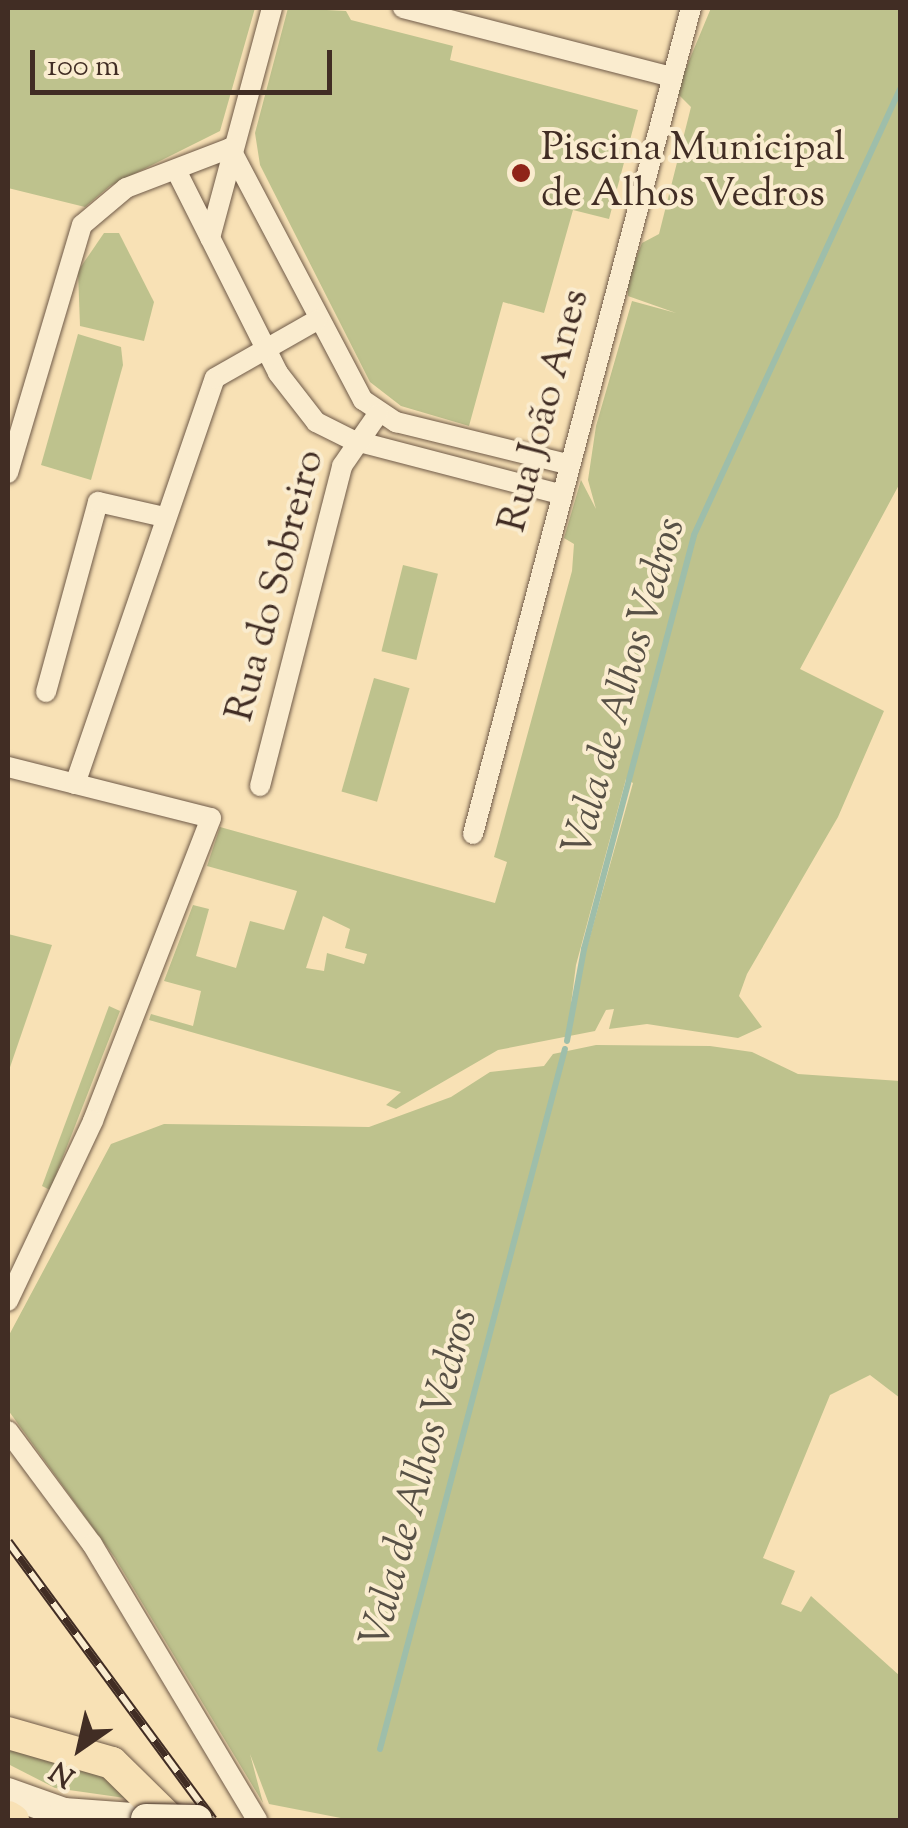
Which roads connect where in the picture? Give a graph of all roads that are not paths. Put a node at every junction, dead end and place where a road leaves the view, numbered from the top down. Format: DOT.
graph roads {
  1 [pos="272,8"];
  2 [pos="403,8"];
  3 [pos="691,8"];
  4 [pos="671,77"];
  5 [pos="230,148"];
  6 [pos="176,170"];
  7 [pos="210,238"];
  8 [pos="317,320"];
  9 [pos="266,346"];
  10 [pos="378,414"];
  11 [pos="352,440"];
  12 [pos="566,464"];
  13 [pos="8,473"];
  14 [pos="558,494"];
  15 [pos="164,517"];
  16 [pos="46,692"];
  17 [pos="8,767"];
  18 [pos="75,784"];
  19 [pos="260,786"];
  20 [pos="473,834"];
  21 [pos="8,1301"];
  22 [pos="8,1430"];
  23 [pos="8,1733"];
  24 [pos="8,1774"];
  25 [pos="8,1793"];
  26 [pos="107,1818"];
  27 [pos="146,1820"];
  28 [pos="170,1820"];
  29 [pos="197,1820"];
  30 [pos="257,1820"];
  1 -- 5 [label="street"];
  2 -- 4 [label="street"];
  3 -- 4 [label="street, Rua João Anes"];
  4 -- 12 [label="street, Rua João Anes"];
  5 -- 6 [label="street"];
  5 -- 7 [label="street"];
  5 -- 8 [label="street"];
  6 -- 7 [label="street"];
  6 -- 13 [label="street"];
  7 -- 9 [label="street"];
  8 -- 9 [label="street"];
  8 -- 10 [label="street"];
  9 -- 11 [label="street"];
  9 -- 15 [label="street"];
  10 -- 11 [label="street, Rua do Sobreiro"];
  10 -- 12 [label="street"];
  11 -- 14 [label="street"];
  11 -- 19 [label="street, Rua do Sobreiro"];
  12 -- 14 [label="street, Rua João Anes"];
  14 -- 20 [label="street, Rua João Anes"];
  15 -- 16 [label="street"];
  15 -- 18 [label="street"];
  17 -- 18 [label="street"];
  18 -- 21 [label="street"];
  22 -- 30 [label="street"];
  23 -- 28 [label="main road"];
  24 -- 26 [label="main road"];
  25 -- 26 [label="main road"];
  26 -- 27 [label="main road"];
  27 -- 29 [label="main road, bridge"];
}
